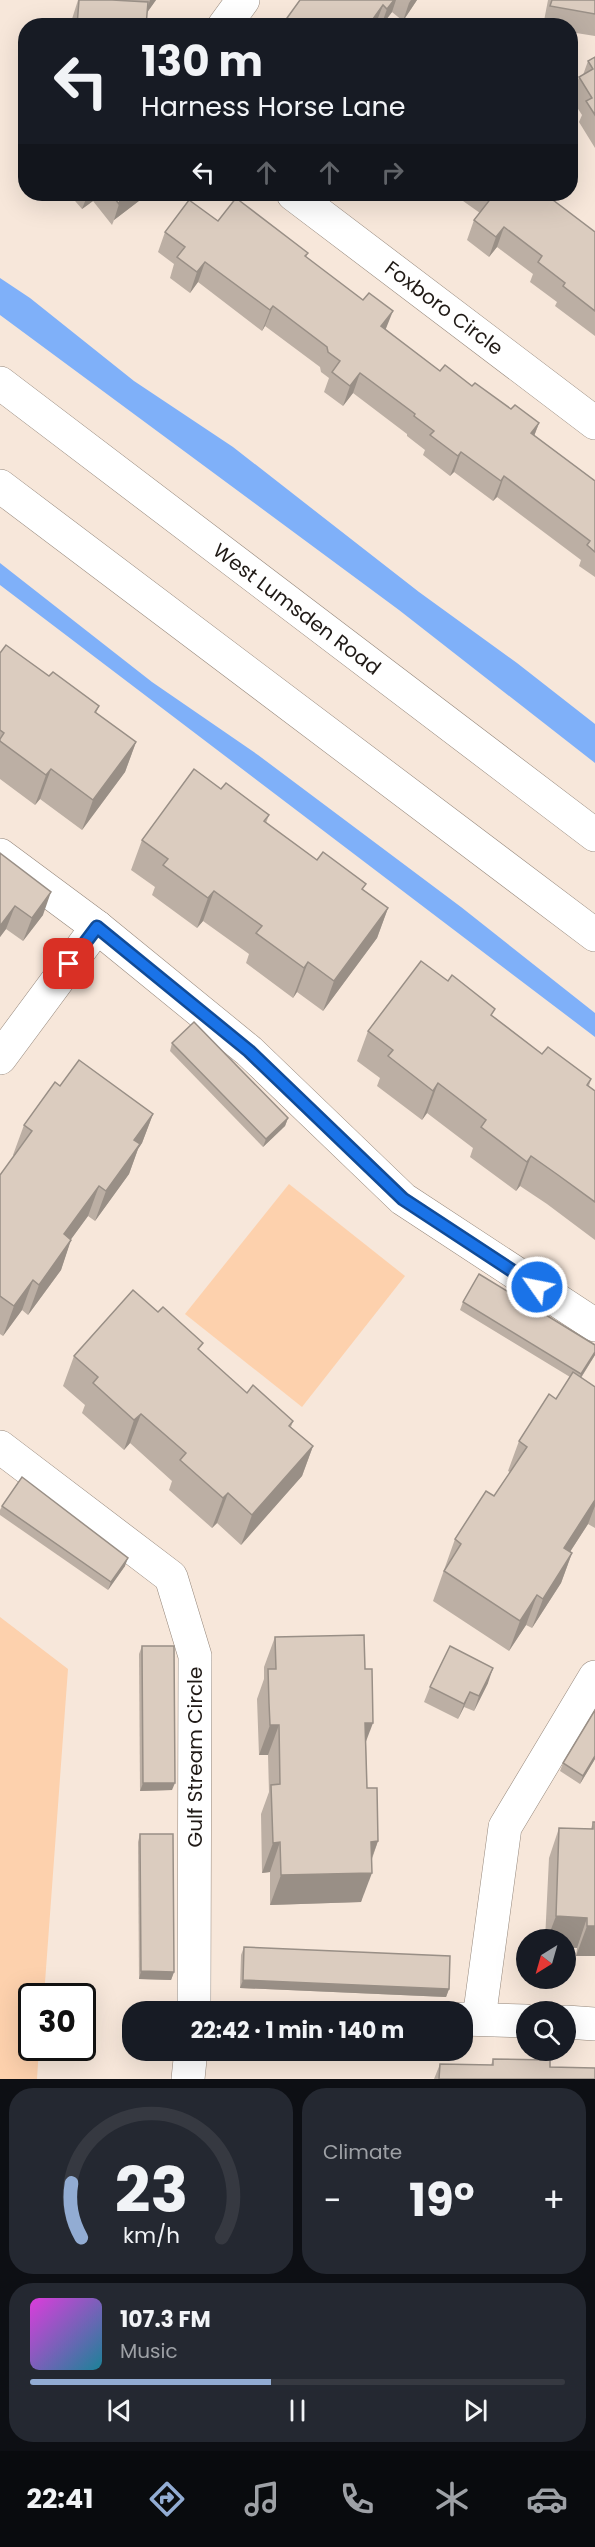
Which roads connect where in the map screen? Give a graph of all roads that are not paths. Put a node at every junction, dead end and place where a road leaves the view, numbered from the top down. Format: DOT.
graph roads {
  1 [pos="243,0"];
  2 [pos="230,18"];
  3 [pos="301,201"];
  4 [pos="0,383"];
  5 [pos="595,423"];
  6 [pos="0,486"];
  7 [pos="595,835"];
  8 [pos="0,855"];
  9 [pos="97,927"];
  10 [pos="595,935"];
  11 [pos="0,1058"];
  12 [pos="595,1325"];
  13 [pos="0,1447"];
  14 [pos="595,1677"];
  15 [pos="194,2001"];
  16 [pos="473,2003"];
  17 [pos="473,2019"];
  18 [pos="516,2021"];
  19 [pos="576,2023"];
  20 [pos="595,2024"];
  21 [pos="190,2061"];
  22 [pos="188,2079"];
  1 -- 2 [label="street"];
  3 -- 5 [label="street, Foxboro Circle"];
  4 -- 7 [label="street, West Lumsden Road"];
  6 -- 10 [label="street"];
  8 -- 9 [label="street"];
  9 -- 11 [label="street"];
  9 -- 12 [label="street"];
  13 -- 15 [label="street, Gulf Stream Circle"];
  14 -- 16 [label="street"];
  17 -- 18 [label="street"];
  19 -- 20 [label="street"];
  21 -- 22 [label="street"];
}
